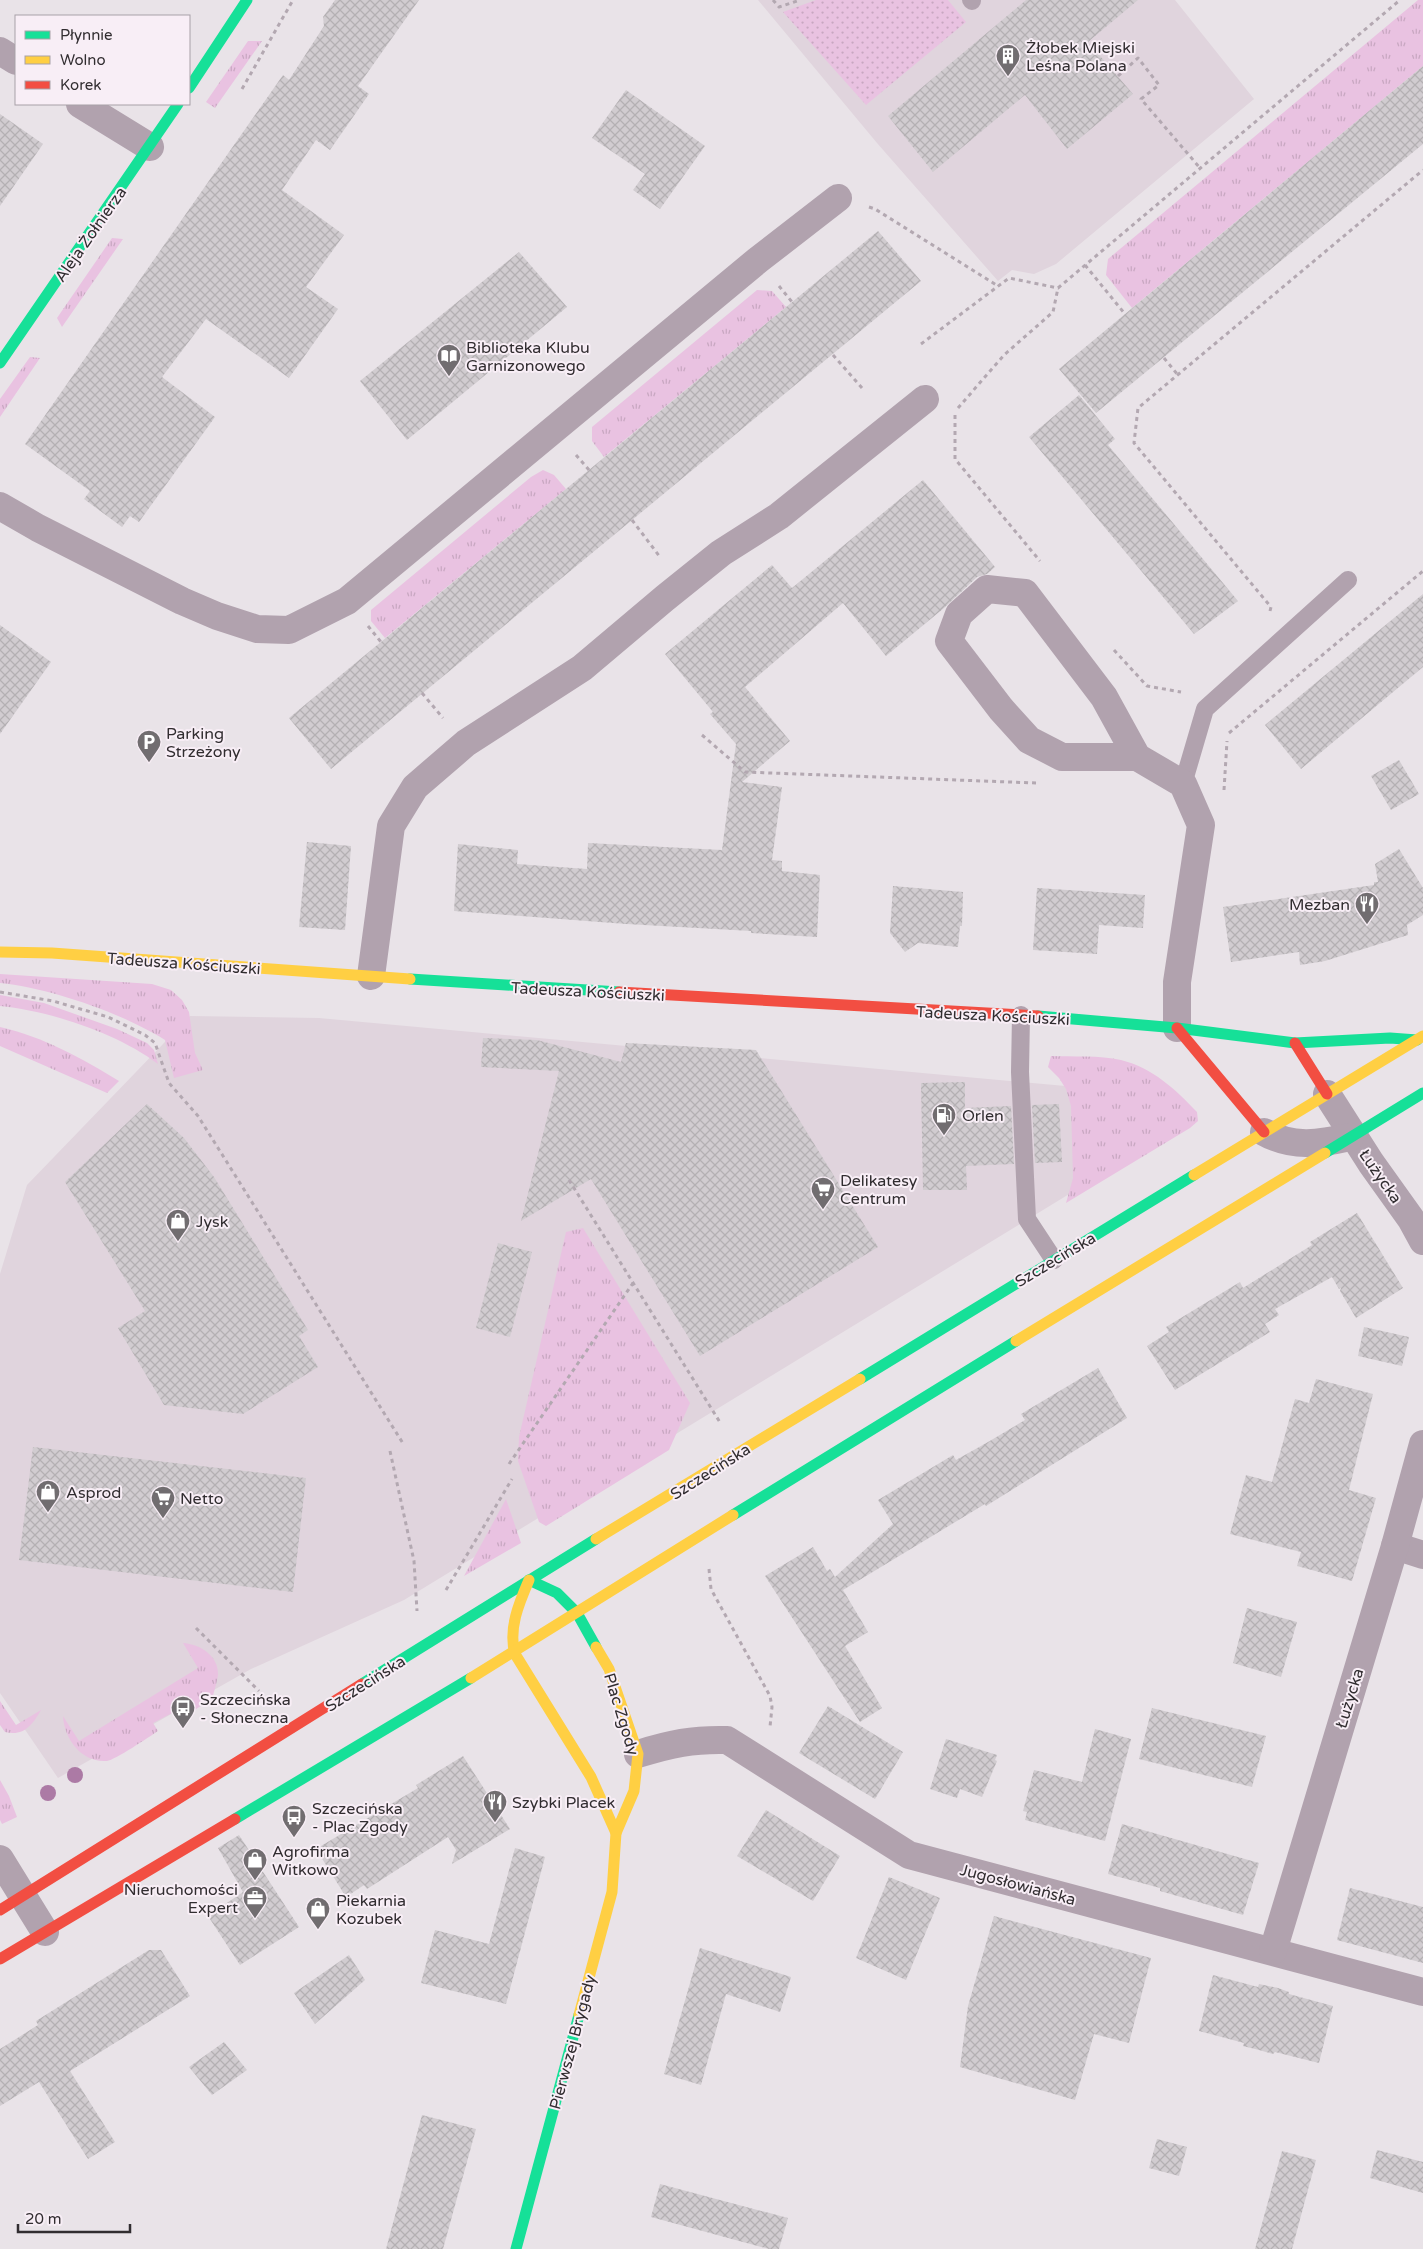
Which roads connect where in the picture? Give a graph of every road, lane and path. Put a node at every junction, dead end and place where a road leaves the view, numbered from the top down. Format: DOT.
graph roads {
  1 [pos="247,0"];
  2 [pos="293,0"];
  3 [pos="773,0"];
  4 [pos="800,0"];
  5 [pos="1400,0"];
  6 [pos="0,50"];
  7 [pos="15,60"];
  8 [pos="1118,76"];
  9 [pos="190,86"];
  10 [pos="242,88"];
  11 [pos="82,105"];
  12 [pos="177,105"];
  13 [pos="150,147"];
  14 [pos="1200,168"];
  15 [pos="1423,170"];
  16 [pos="838,198"];
  17 [pos="1085,265"];
  18 [pos="998,286"];
  19 [pos="1058,288"];
  20 [pos="1125,314"];
  21 [pos="921,344"];
  22 [pos="833,354"];
  23 [pos="1164,358"];
  24 [pos="0,363"];
  25 [pos="1178,375"];
  26 [pos="862,388"];
  27 [pos="925,399"];
  28 [pos="0,506"];
  29 [pos="632,520"];
  30 [pos="660,558"];
  31 [pos="1044,566"];
  32 [pos="1423,571"];
  33 [pos="1348,580"];
  34 [pos="1269,614"];
  35 [pos="1108,643"];
  36 [pos="422,694"];
  37 [pos="1205,709"];
  38 [pos="446,720"];
  39 [pos="1228,734"];
  40 [pos="702,736"];
  41 [pos="1138,758"];
  42 [pos="1045,784"];
  43 [pos="1183,784"];
  44 [pos="1224,793"];
  45 [pos="0,952"];
  46 [pos="371,976"];
  47 [pos="0,992"];
  48 [pos="1021,1016"];
  49 [pos="1177,1028"];
  50 [pos="1421,1039"];
  51 [pos="1295,1043"];
  52 [pos="1423,1093"];
  53 [pos="1327,1094"];
  54 [pos="1264,1132"];
  55 [pos="1354,1136"];
  56 [pos="569,1180"];
  57 [pos="1423,1241"];
  58 [pos="1054,1260"];
  59 [pos="633,1282"];
  60 [pos="723,1427"];
  61 [pos="1423,1444"];
  62 [pos="404,1445"];
  63 [pos="390,1451"];
  64 [pos="509,1464"];
  65 [pos="512,1479"];
  66 [pos="1395,1546"];
  67 [pos="1423,1555"];
  68 [pos="708,1563"];
  69 [pos="529,1580"];
  70 [pos="441,1598"];
  71 [pos="577,1613"];
  72 [pos="418,1618"];
  73 [pos="196,1628"];
  74 [pos="514,1651"];
  75 [pos="259,1691"];
  76 [pos="770,1732"];
  77 [pos="638,1754"];
  78 [pos="616,1834"];
  79 [pos="0,1859"];
  80 [pos="23,1896"];
  81 [pos="0,1910"];
  82 [pos="45,1932"];
  83 [pos="1273,1951"];
  84 [pos="0,1959"];
  85 [pos="1423,1992"];
  86 [pos="516,2249"];
  1 -- 9 [label="main road"];
  2 -- 10 [label="path"];
  3 -- 4 [label="path"];
  5 -- 14 [label="path"];
  6 -- 7 [label="street"];
  8 -- 14 [label="path"];
  11 -- 13 [label="street"];
  12 -- 13 [label="main road, Aleja Żołnierza"];
  13 -- 24 [label="main road, Aleja Żołnierza"];
  14 -- 17 [label="path"];
  15 -- 25 [label="path"];
  16 -- 18 [label="path"];
  16 -- 28 [label="street"];
  17 -- 19 [label="path"];
  17 -- 20 [label="path"];
  18 -- 19 [label="path"];
  18 -- 21 [label="path"];
  19 -- 31 [label="path"];
  22 -- 26 [label="path"];
  23 -- 25 [label="path"];
  25 -- 34 [label="path"];
  27 -- 46 [label="street"];
  29 -- 30 [label="path"];
  32 -- 39 [label="path"];
  33 -- 37 [label="lane"];
  35 -- 37 [label="path"];
  36 -- 38 [label="path"];
  37 -- 39 [label="path"];
  37 -- 43 [label="lane"];
  39 -- 44 [label="path"];
  40 -- 42 [label="path"];
  41 -- 41 [label="street"];
  41 -- 43 [label="street"];
  43 -- 49 [label="street"];
  45 -- 46 [label="main road, Tadeusza Kościuszki"];
  46 -- 48 [label="main road, Tadeusza Kościuszki"];
  47 -- 62 [label="path"];
  48 -- 49 [label="main road, Tadeusza Kościuszki"];
  48 -- 58 [label="lane"];
  49 -- 51 [label="main road, Tadeusza Kościuszki"];
  49 -- 54 [label="main road"];
  50 -- 51 [label="main road, Tadeusza Kościuszki"];
  50 -- 53 [label="main road, Szczecińska"];
  51 -- 53 [label="main road"];
  52 -- 55 [label="main road"];
  53 -- 54 [label="main road, Szczecińska"];
  53 -- 55 [label="street, Łużycka"];
  54 -- 55 [label="street"];
  54 -- 58 [label="main road, Szczecińska"];
  55 -- 57 [label="street, Łużycka"];
  55 -- 71 [label="main road"];
  56 -- 59 [label="path"];
  58 -- 69 [label="main road, Szczecińska"];
  59 -- 60 [label="path"];
  59 -- 64 [label="path"];
  61 -- 66 [label="street, Łużycka"];
  63 -- 72 [label="path"];
  65 -- 70 [label="path"];
  66 -- 67 [label="street"];
  66 -- 83 [label="street, Łużycka"];
  68 -- 76 [label="path"];
  69 -- 71 [label="main road, Plac Zgody"];
  69 -- 74 [label="main road"];
  69 -- 80 [label="main road, Szczecińska"];
  71 -- 74 [label="main road"];
  71 -- 77 [label="main road, Plac Zgody"];
  73 -- 75 [label="path"];
  74 -- 78 [label="main road"];
  74 -- 82 [label="main road"];
  77 -- 78 [label="main road, Plac Zgody"];
  77 -- 83 [label="street, Jugosłowiańska"];
  78 -- 86 [label="main road, Pierwszej Brygady"];
  79 -- 80 [label="street"];
  80 -- 81 [label="main road, Szczecińska"];
  80 -- 82 [label="street"];
  82 -- 84 [label="main road"];
  83 -- 85 [label="street, Jugosłowiańska"];
}
